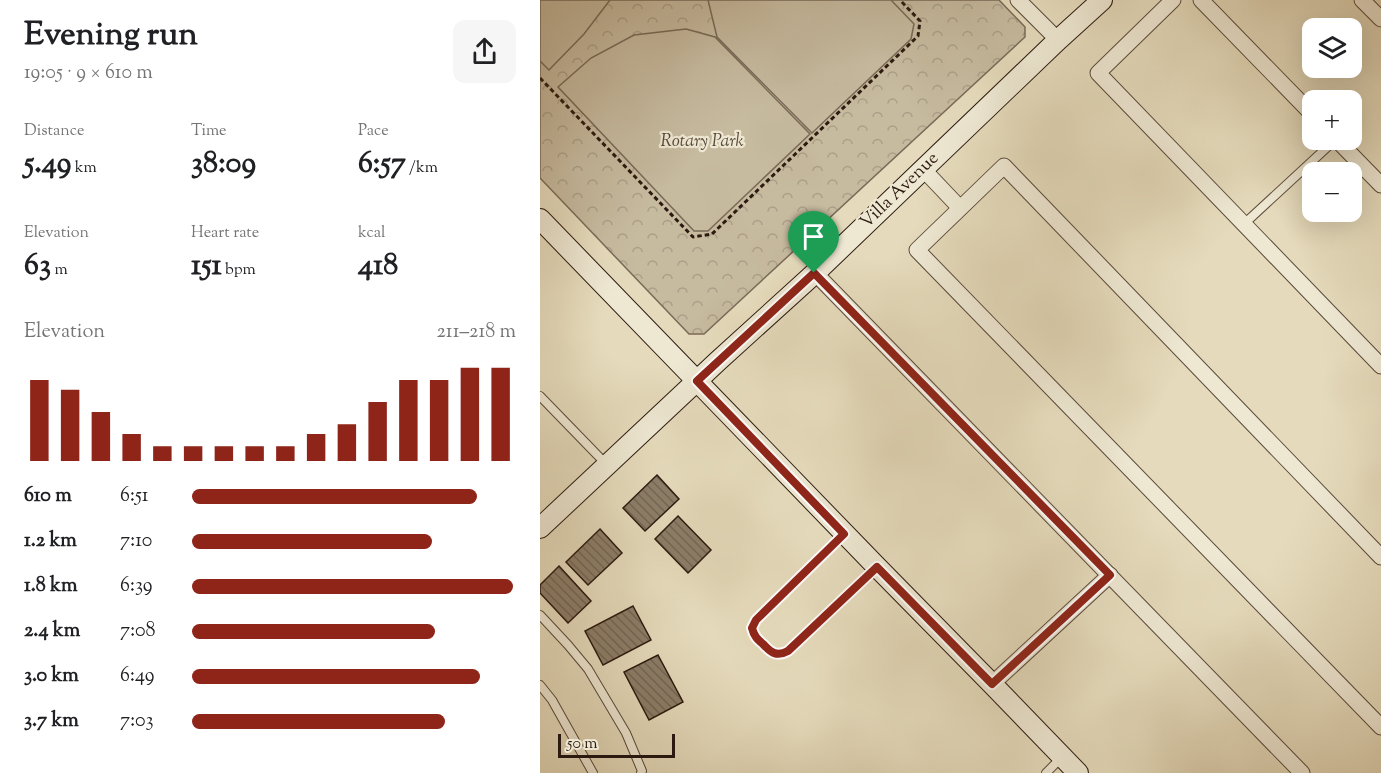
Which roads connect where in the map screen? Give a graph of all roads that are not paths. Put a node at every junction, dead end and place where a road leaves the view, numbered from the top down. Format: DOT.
graph roads {
  1 [pos="1018,0"];
  2 [pos="1102,0"];
  3 [pos="1173,0"];
  4 [pos="1201,0"];
  5 [pos="1362,0"];
  6 [pos="1381,19"];
  7 [pos="1058,40"];
  8 [pos="1302,104"];
  9 [pos="1325,150"];
  10 [pos="1346,150"];
  11 [pos="923,169"];
  12 [pos="1381,185"];
  13 [pos="960,208"];
  14 [pos="540,219"];
  15 [pos="1244,224"];
  16 [pos="814,273"];
  17 [pos="1381,366"];
  18 [pos="697,381"];
  19 [pos="540,396"];
  20 [pos="607,466"];
  21 [pos="540,528"];
  22 [pos="844,534"];
  23 [pos="1381,557"];
  24 [pos="877,567"];
  25 [pos="1110,575"];
  26 [pos="540,615"];
  27 [pos="992,684"];
  28 [pos="540,685"];
  29 [pos="1381,727"];
  30 [pos="1062,757"];
  31 [pos="643,772"];
  32 [pos="593,773"];
  33 [pos="1046,773"];
  34 [pos="1078,773"];
  35 [pos="1302,773"];
  1 -- 7 [label="street"];
  2 -- 7 [label="main road, Villa Avenue"];
  3 -- 15 [label="street"];
  4 -- 8 [label="street"];
  5 -- 6 [label="street"];
  7 -- 11 [label="main road, Villa Avenue"];
  9 -- 15 [label="lane"];
  10 -- 12 [label="street"];
  11 -- 13 [label="street"];
  11 -- 16 [label="main road, Villa Avenue"];
  13 -- 23 [label="street"];
  13 -- 29 [label="street"];
  14 -- 18 [label="main road"];
  15 -- 17 [label="street"];
  16 -- 18 [label="main road, Villa Avenue"];
  16 -- 25 [label="street"];
  18 -- 20 [label="main road, Villa Avenue"];
  18 -- 22 [label="main road"];
  19 -- 20 [label="lane"];
  20 -- 21 [label="main road, Villa Avenue"];
  22 -- 24 [label="main road"];
  22 -- 24 [label="lane"];
  24 -- 27 [label="main road"];
  25 -- 27 [label="street"];
  25 -- 35 [label="street"];
  26 -- 31 [label="lane"];
  27 -- 30 [label="main road"];
  28 -- 32 [label="lane"];
  30 -- 33 [label="lane"];
  30 -- 34 [label="main road"];
}
